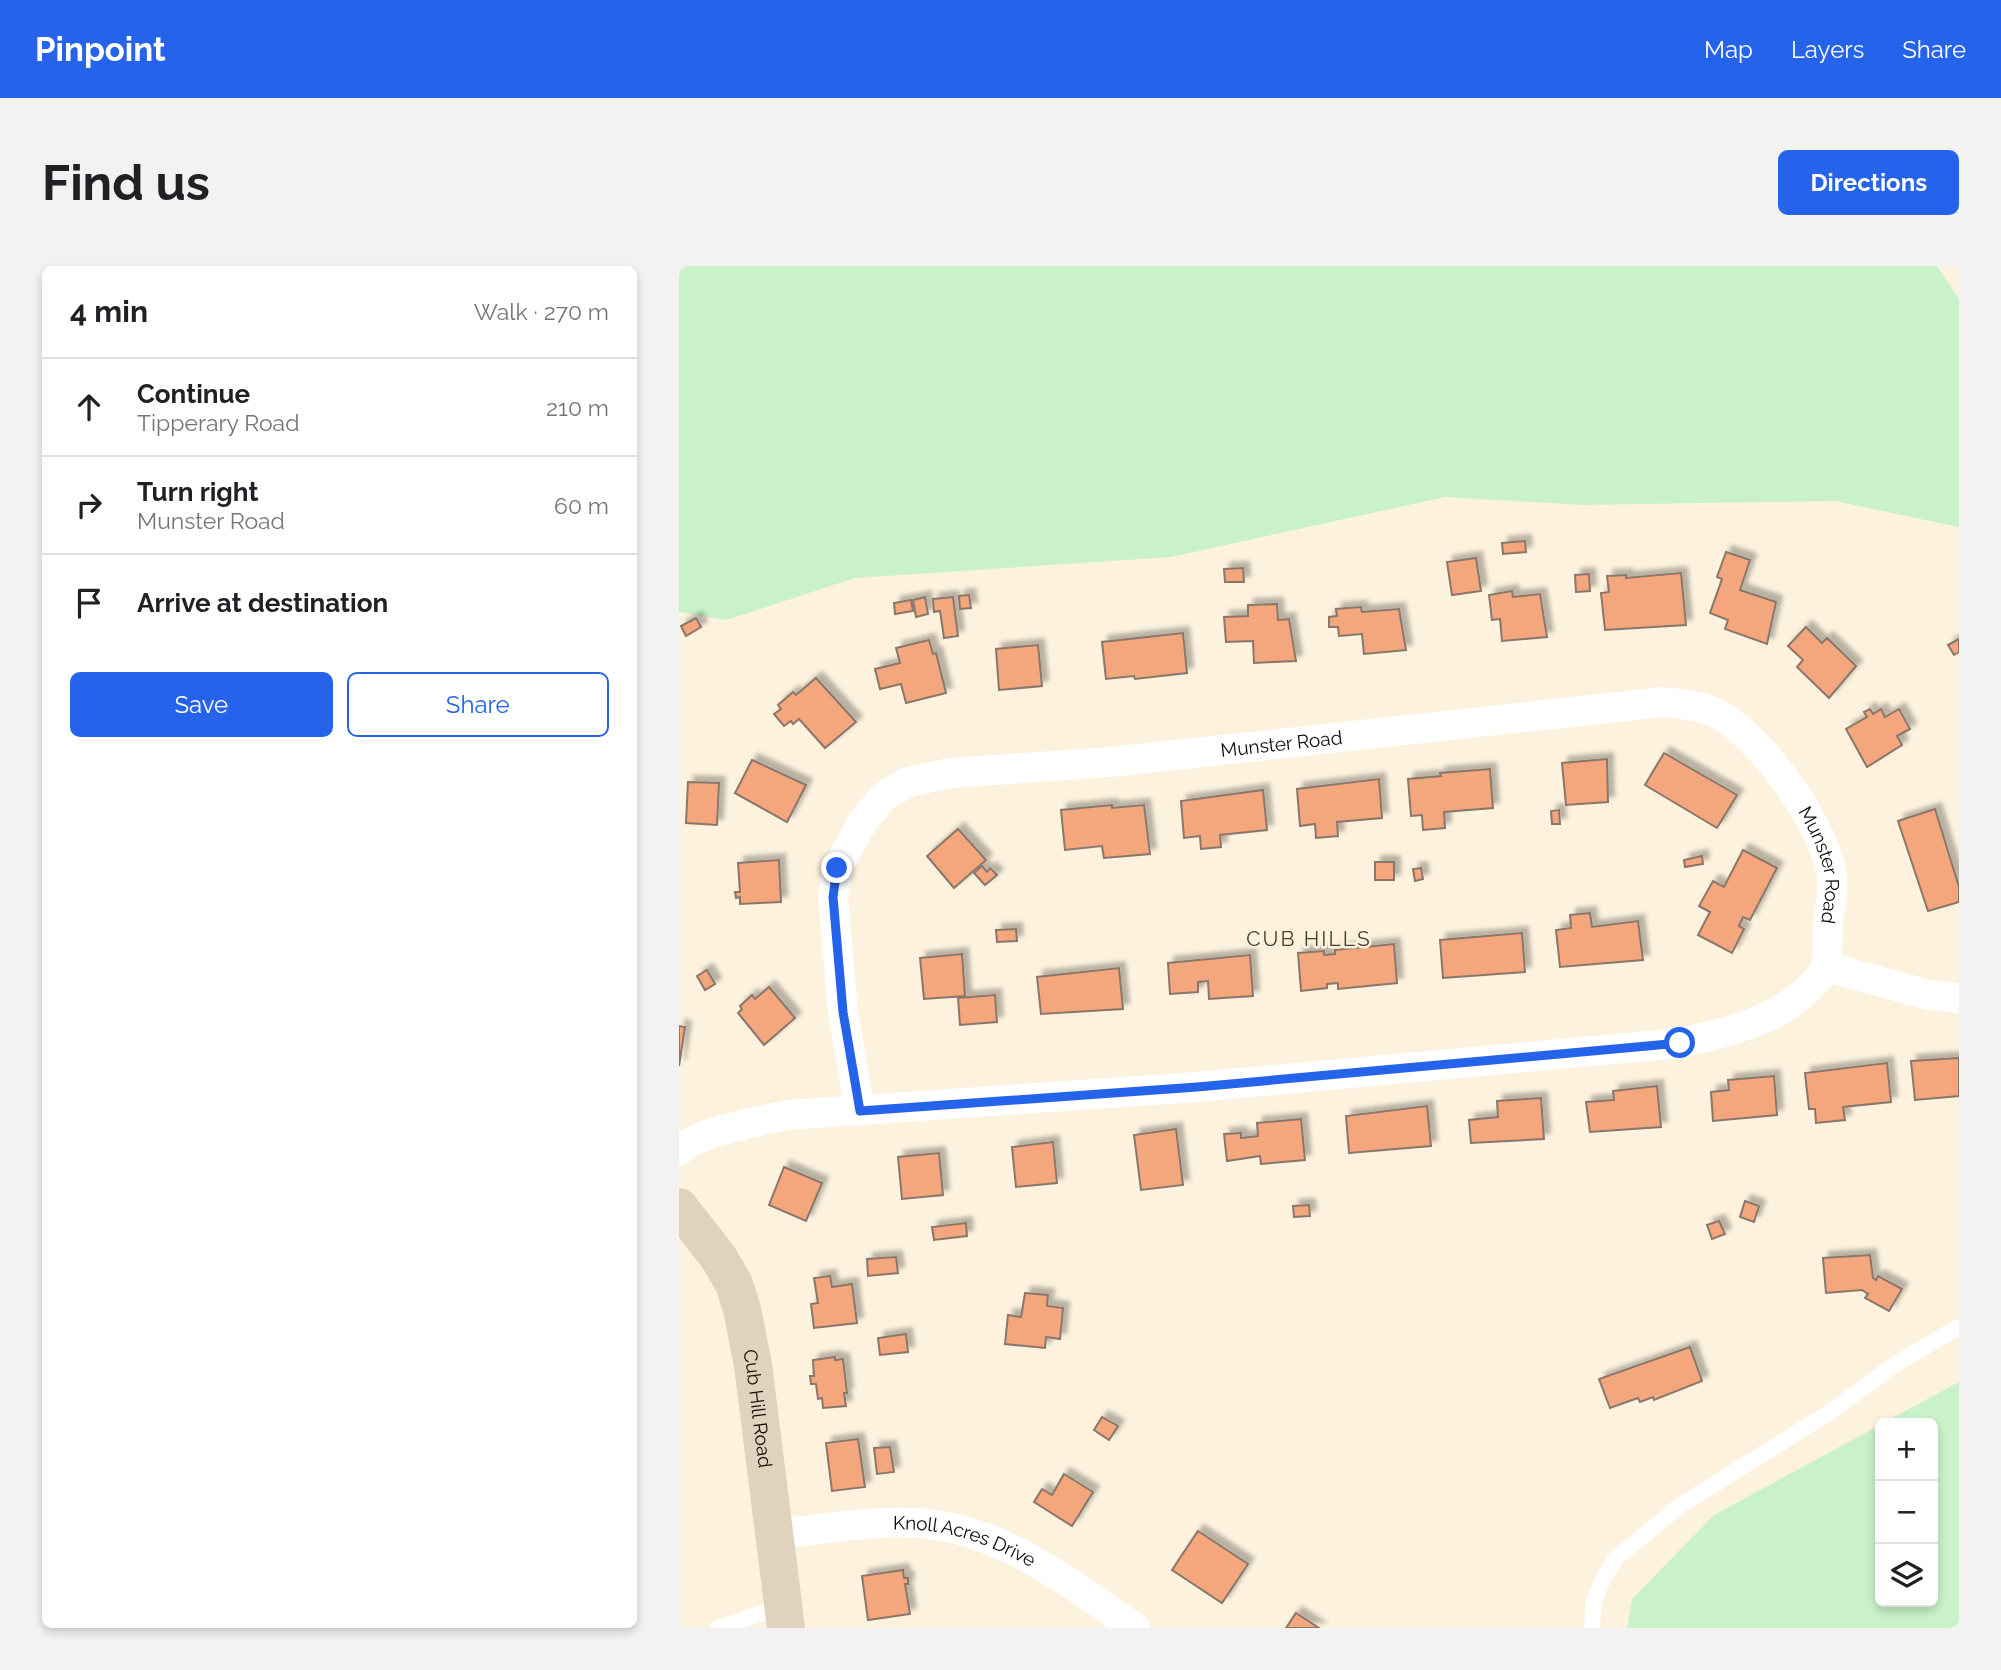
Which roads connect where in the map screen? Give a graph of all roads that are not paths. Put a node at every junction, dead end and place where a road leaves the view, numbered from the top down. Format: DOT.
graph roads {
  1 [pos="1827,967"];
  2 [pos="1959,998"];
  3 [pos="860,1111"];
  4 [pos="679,1151"];
  5 [pos="679,1207"];
  6 [pos="1959,1327"];
  7 [pos="774,1534"];
  8 [pos="785,1617"];
  9 [pos="718,1628"];
  10 [pos="1135,1628"];
  11 [pos="1593,1628"];
  1 -- 2 [label="street"];
  1 -- 3 [label="street"];
  1 -- 3 [label="street, Munster Road"];
  3 -- 4 [label="street"];
  5 -- 7 [label="street, Cub Hill Road"];
  6 -- 11 [label="lane"];
  7 -- 8 [label="street, Cub Hill Road"];
  7 -- 10 [label="street, Knoll Acres Drive"];
  8 -- 9 [label="lane"];
}
